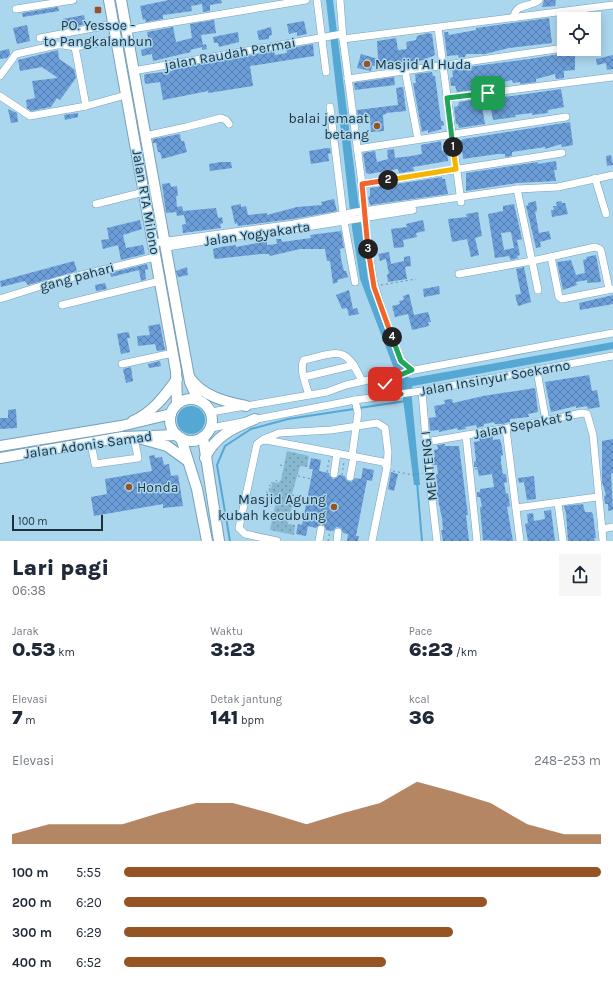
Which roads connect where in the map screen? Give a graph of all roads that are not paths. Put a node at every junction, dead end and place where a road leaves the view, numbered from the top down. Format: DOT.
graph roads {
  1 [pos="68,0"];
  2 [pos="109,0"];
  3 [pos="121,0"];
  4 [pos="306,0"];
  5 [pos="317,0"];
  6 [pos="340,0"];
  7 [pos="539,0"];
  8 [pos="604,3"];
  9 [pos="613,5"];
  10 [pos="16,9"];
  11 [pos="514,18"];
  12 [pos="114,24"];
  13 [pos="438,28"];
  14 [pos="126,30"];
  15 [pos="340,36"];
  16 [pos="324,37"];
  17 [pos="40,38"];
  18 [pos="116,40"];
  19 [pos="75,47"];
  20 [pos="557,49"];
  21 [pos="443,65"];
  22 [pos="405,70"];
  23 [pos="133,71"];
  24 [pos="326,72"];
  25 [pos="0,76"];
  26 [pos="613,77"];
  27 [pos="348,79"];
  28 [pos="126,95"];
  29 [pos="0,96"];
  30 [pos="447,98"];
  31 [pos="86,106"];
  32 [pos="330,107"];
  33 [pos="566,117"];
  34 [pos="229,124"];
  35 [pos="451,133"];
  36 [pos="145,136"];
  37 [pos="418,139"];
  38 [pos="357,149"];
  39 [pos="148,151"];
  40 [pos="137,153"];
  41 [pos="562,153"];
  42 [pos="456,169"];
  43 [pos="613,176"];
  44 [pos="595,178"];
  45 [pos="362,184"];
  46 [pos="144,192"];
  47 [pos="517,192"];
  48 [pos="461,200"];
  49 [pos="96,204"];
  50 [pos="360,214"];
  51 [pos="606,214"];
  52 [pos="345,217"];
  53 [pos="153,243"];
  54 [pos="166,244"];
  55 [pos="155,257"];
  56 [pos="551,257"];
  57 [pos="532,261"];
  58 [pos="459,274"];
  59 [pos="160,281"];
  60 [pos="355,282"];
  61 [pos="611,289"];
  62 [pos="538,290"];
  63 [pos="0,299"];
  64 [pos="62,305"];
  65 [pos="613,333"];
  66 [pos="173,353"];
  67 [pos="613,356"];
  68 [pos="122,364"];
  69 [pos="354,365"];
  70 [pos="537,371"];
  71 [pos="408,372"];
  72 [pos="188,374"];
  73 [pos="391,376"];
  74 [pos="304,377"];
  75 [pos="177,379"];
  76 [pos="362,381"];
  77 [pos="422,391"];
  78 [pos="327,392"];
  79 [pos="402,394"];
  80 [pos="309,395"];
  81 [pos="382,396"];
  82 [pos="198,400"];
  83 [pos="270,401"];
  84 [pos="177,404"];
  85 [pos="356,405"];
  86 [pos="246,406"];
  87 [pos="211,412"];
  88 [pos="171,414"];
  89 [pos="273,415"];
  90 [pos="255,419"];
  91 [pos="546,421"];
  92 [pos="122,426"];
  93 [pos="356,426"];
  94 [pos="210,428"];
  95 [pos="506,429"];
  96 [pos="179,436"];
  97 [pos="466,436"];
  98 [pos="123,437"];
  99 [pos="134,437"];
  100 [pos="203,437"];
  101 [pos="261,441"];
  102 [pos="426,442"];
  103 [pos="91,443"];
  104 [pos="0,446"];
  105 [pos="337,453"];
  106 [pos="353,456"];
  107 [pos="0,458"];
  108 [pos="205,458"];
  109 [pos="188,461"];
  110 [pos="387,468"];
  111 [pos="334,474"];
  112 [pos="350,477"];
  113 [pos="597,497"];
  114 [pos="558,503"];
  115 [pos="516,508"];
  116 [pos="613,527"];
  117 [pos="321,529"];
  118 [pos="602,529"];
  119 [pos="338,532"];
  120 [pos="248,538"];
  121 [pos="207,541"];
  122 [pos="219,541"];
  123 [pos="277,541"];
  124 [pos="319,541"];
  125 [pos="337,541"];
  126 [pos="372,541"];
  127 [pos="437,541"];
  128 [pos="477,541"];
  129 [pos="520,541"];
  130 [pos="563,541"];
  131 [pos="603,541"];
  1 -- 10 [label="street"];
  2 -- 12 [label="highway, Jalan RTA Milono"];
  3 -- 14 [label="highway, Jalan RTA Milono"];
  4 -- 14 [label="street"];
  5 -- 16 [label="street"];
  6 -- 15 [label="street"];
  7 -- 11 [label="street"];
  8 -- 9 [label="street, jalan Raudah Permai"];
  8 -- 11 [label="street, jalan Raudah Permai"];
  11 -- 13 [label="street, jalan Raudah Permai"];
  12 -- 17 [label="street"];
  12 -- 18 [label="highway, Jalan RTA Milono"];
  13 -- 15 [label="street, jalan Raudah Permai"];
  13 -- 21 [label="street"];
  14 -- 23 [label="highway, Jalan RTA Milono"];
  15 -- 16 [label="street, jalan Raudah Permai"];
  15 -- 27 [label="street"];
  16 -- 23 [label="street, jalan Raudah Permai"];
  16 -- 24 [label="street"];
  18 -- 19 [label="street"];
  18 -- 28 [label="highway, Jalan RTA Milono"];
  19 -- 25 [label="street"];
  19 -- 31 [label="street"];
  20 -- 21 [label="street"];
  21 -- 22 [label="street"];
  21 -- 30 [label="street"];
  22 -- 27 [label="street"];
  22 -- 37 [label="street"];
  23 -- 36 [label="highway, Jalan RTA Milono"];
  26 -- 30 [label="street"];
  27 -- 38 [label="street"];
  28 -- 31 [label="street"];
  28 -- 40 [label="highway, Jalan RTA Milono"];
  29 -- 31 [label="street"];
  30 -- 35 [label="street"];
  32 -- 52 [label="street"];
  33 -- 35 [label="street"];
  34 -- 36 [label="street"];
  35 -- 37 [label="street"];
  35 -- 42 [label="street"];
  36 -- 39 [label="highway, Jalan RTA Milono"];
  37 -- 38 [label="street"];
  38 -- 45 [label="street"];
  39 -- 40 [label="highway"];
  39 -- 54 [label="highway, Jalan RTA Milono"];
  40 -- 46 [label="highway, Jalan RTA Milono"];
  41 -- 42 [label="street"];
  42 -- 45 [label="street"];
  42 -- 48 [label="street"];
  43 -- 44 [label="street"];
  44 -- 47 [label="street"];
  44 -- 51 [label="street"];
  45 -- 50 [label="street"];
  46 -- 49 [label="street"];
  46 -- 53 [label="highway, Jalan RTA Milono"];
  47 -- 48 [label="street"];
  47 -- 57 [label="street"];
  48 -- 50 [label="street"];
  50 -- 52 [label="street"];
  50 -- 71 [label="street"];
  52 -- 54 [label="street"];
  52 -- 60 [label="street"];
  53 -- 54 [label="street"];
  53 -- 55 [label="highway, Jalan RTA Milono"];
  54 -- 72 [label="highway, Jalan RTA Milono"];
  55 -- 59 [label="highway, Jalan RTA Milono"];
  55 -- 63 [label="street, gang pahari"];
  56 -- 57 [label="street"];
  56 -- 61 [label="street"];
  56 -- 61 [label="street"];
  57 -- 58 [label="street"];
  57 -- 62 [label="street"];
  59 -- 64 [label="street"];
  59 -- 66 [label="highway, Jalan RTA Milono"];
  65 -- 71 [label="street, Jalan Insinyur Soekarno"];
  66 -- 68 [label="street"];
  66 -- 75 [label="highway, Jalan RTA Milono"];
  67 -- 70 [label="street, Jalan Insinyur Soekarno"];
  69 -- 74 [label="street"];
  69 -- 74 [label="street"];
  69 -- 76 [label="street"];
  70 -- 77 [label="street, Jalan Insinyur Soekarno"];
  70 -- 91 [label="street"];
  71 -- 73 [label="street, Jalan Insinyur Soekarno"];
  72 -- 82 [label="highway, Jalan RTA Milono"];
  72 -- 86 [label="highway"];
  73 -- 76 [label="street, Jalan Insinyur Soekarno"];
  73 -- 79 [label="street"];
  74 -- 80 [label="street"];
  75 -- 84 [label="highway, Jalan RTA Milono"];
  75 -- 92 [label="highway"];
  76 -- 78 [label="street, Jalan Insinyur Soekarno"];
  77 -- 79 [label="street, Jalan Insinyur Soekarno"];
  77 -- 102 [label="street, MENTENG I"];
  78 -- 80 [label="street"];
  78 -- 81 [label="street"];
  79 -- 81 [label="street, Jalan Insinyur Soekarno"];
  80 -- 83 [label="street"];
  81 -- 85 [label="street, Jalan Insinyur Soekarno"];
  82 -- 84 [label="highway"];
  82 -- 87 [label="highway"];
  83 -- 86 [label="street"];
  83 -- 89 [label="street"];
  84 -- 88 [label="highway"];
  85 -- 89 [label="street, Jalan Insinyur Soekarno"];
  85 -- 93 [label="street"];
  86 -- 87 [label="street"];
  87 -- 94 [label="highway"];
  88 -- 92 [label="highway, Jalan Adonis Samad"];
  88 -- 96 [label="highway"];
  89 -- 90 [label="street, Jalan Insinyur Soekarno"];
  90 -- 94 [label="street, Jalan Insinyur Soekarno"];
  90 -- 108 [label="highway"];
  91 -- 95 [label="street, Jalan Sepakat 5"];
  91 -- 113 [label="street, Jalan Sepakat 5"];
  92 -- 98 [label="highway"];
  92 -- 104 [label="highway, Jalan Adonis Samad"];
  93 -- 101 [label="street"];
  93 -- 106 [label="street"];
  93 -- 110 [label="street"];
  94 -- 100 [label="highway"];
  95 -- 97 [label="street, Jalan Sepakat 5"];
  95 -- 115 [label="street"];
  96 -- 99 [label="highway, Jalan Adonis Samad"];
  96 -- 100 [label="highway"];
  96 -- 109 [label="highway"];
  97 -- 102 [label="street, Jalan Sepakat 5"];
  97 -- 128 [label="street"];
  98 -- 99 [label="highway, Jalan Adonis Samad"];
  98 -- 103 [label="highway, Jalan Adonis Samad"];
  99 -- 103 [label="street"];
  99 -- 109 [label="highway"];
  100 -- 108 [label="highway"];
  101 -- 105 [label="street"];
  101 -- 120 [label="street"];
  102 -- 127 [label="street, MENTENG I"];
  103 -- 107 [label="highway, Jalan Adonis Samad"];
  105 -- 106 [label="street"];
  105 -- 111 [label="street"];
  106 -- 110 [label="street"];
  106 -- 112 [label="street"];
  108 -- 122 [label="highway"];
  109 -- 121 [label="highway"];
  110 -- 126 [label="street"];
  113 -- 114 [label="street"];
  113 -- 118 [label="street, Jalan Sepakat 5"];
  114 -- 115 [label="street"];
  114 -- 130 [label="street"];
  115 -- 129 [label="street"];
  116 -- 118 [label="street"];
  117 -- 124 [label="street"];
  118 -- 131 [label="street, Jalan Sepakat 5"];
  119 -- 125 [label="street"];
  120 -- 123 [label="street"];
}
